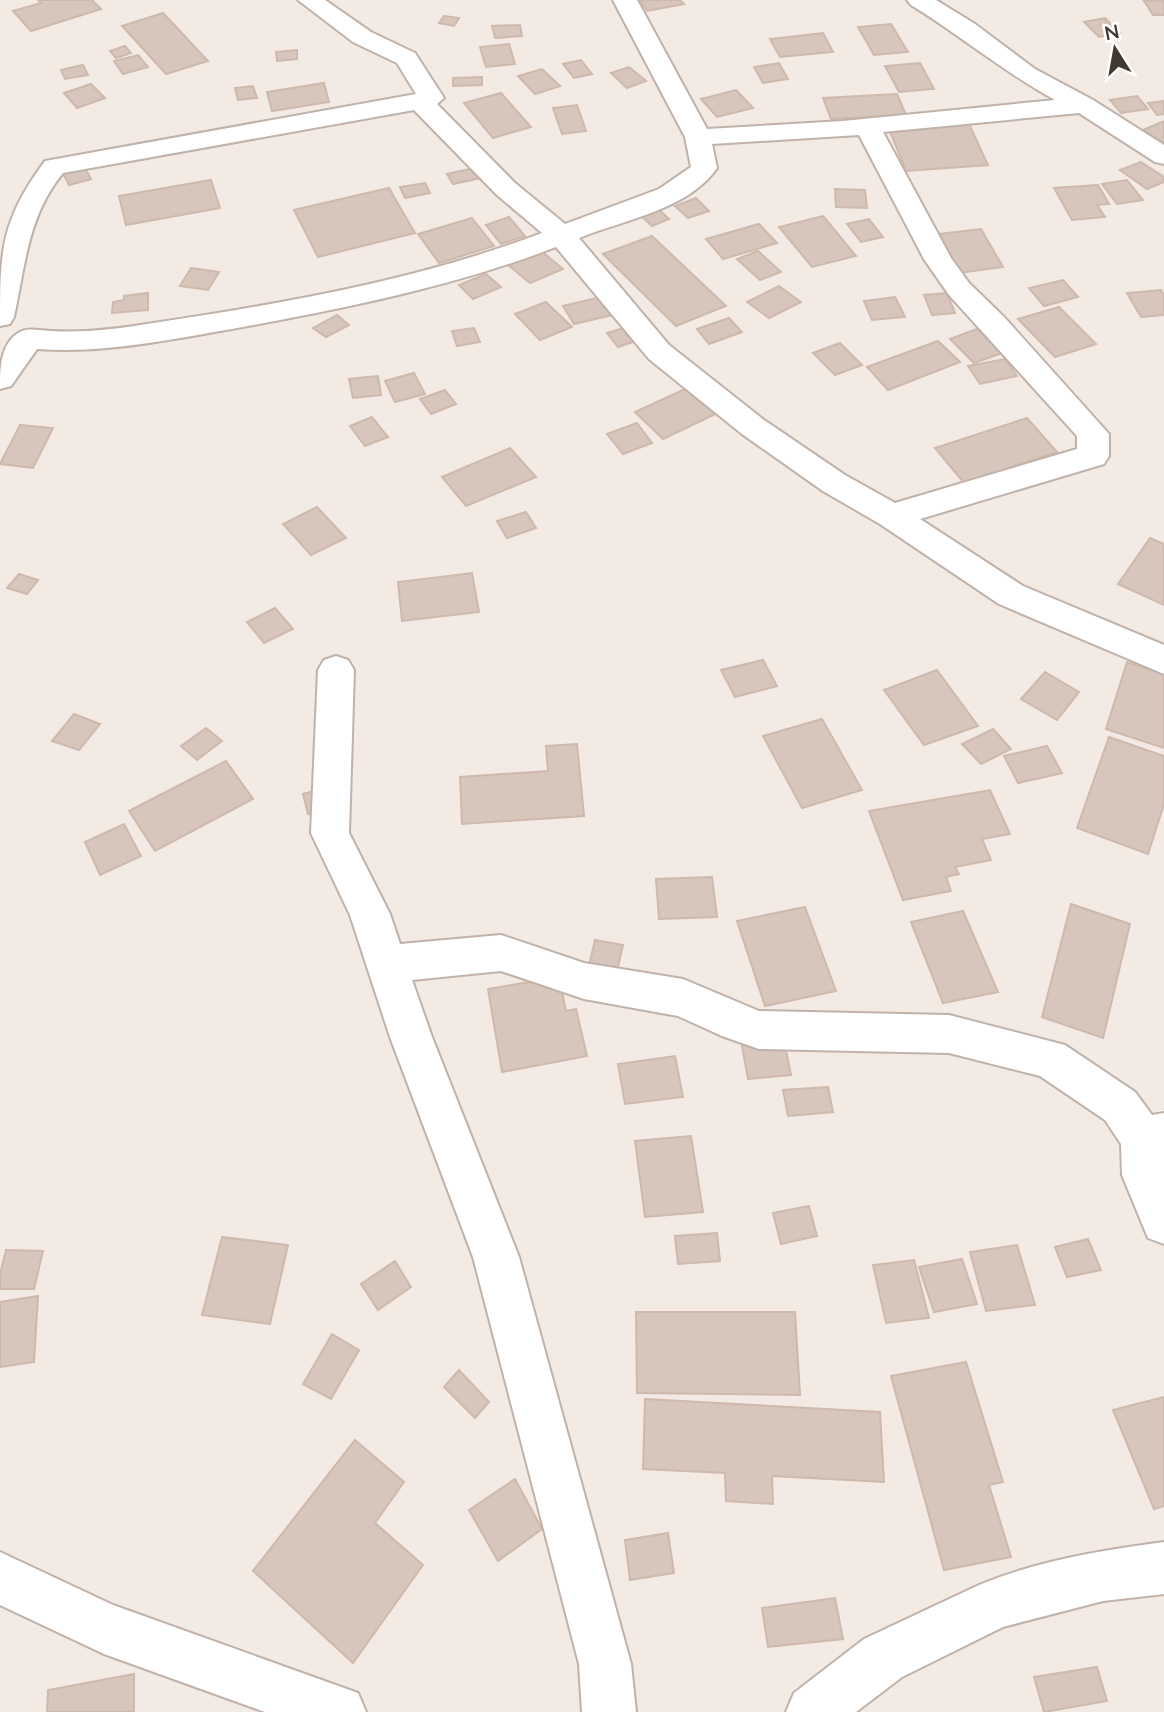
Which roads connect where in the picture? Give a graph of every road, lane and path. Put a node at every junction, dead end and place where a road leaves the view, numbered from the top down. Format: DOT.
graph roads {
  1 [pos="310,0"];
  2 [pos="625,0"];
  3 [pos="922,0"];
  4 [pos="421,101"];
  5 [pos="1084,105"];
  6 [pos="867,126"];
  7 [pos="698,137"];
  8 [pos="1164,156"];
  9 [pos="561,235"];
  10 [pos="0,318"];
  11 [pos="29,339"];
  12 [pos="0,379"];
  13 [pos="891,516"];
  14 [pos="1164,660"];
  15 [pos="336,670"];
  16 [pos="385,962"];
  17 [pos="1153,1136"];
  18 [pos="1164,1222"];
  19 [pos="1164,1568"];
  20 [pos="0,1578"];
  21 [pos="339,1712"];
  22 [pos="608,1712"];
  23 [pos="813,1712"];
  1 -- 4 [label="street"];
  2 -- 7 [label="street"];
  3 -- 5 [label="street"];
  4 -- 9 [label="street"];
  4 -- 10 [label="street"];
  5 -- 6 [label="street"];
  5 -- 8 [label="street"];
  6 -- 7 [label="street"];
  6 -- 13 [label="street"];
  7 -- 9 [label="street"];
  9 -- 11 [label="street"];
  9 -- 13 [label="street"];
  10 -- 11 [label="street"];
  11 -- 12 [label="street"];
  13 -- 14 [label="street"];
  15 -- 16 [label="street"];
  16 -- 17 [label="street"];
  16 -- 22 [label="street"];
  17 -- 18 [label="street"];
  19 -- 23 [label="street"];
  20 -- 21 [label="street"];
}
